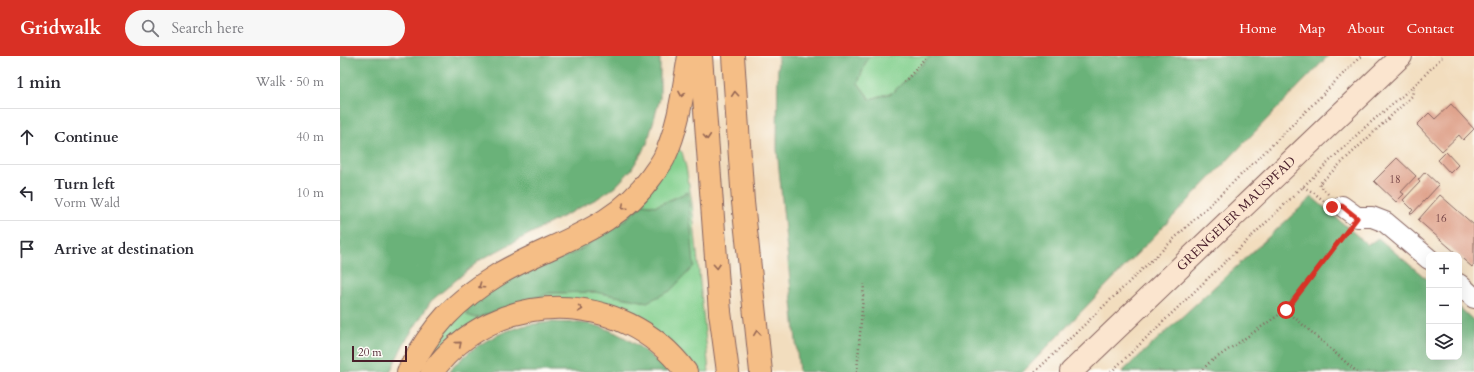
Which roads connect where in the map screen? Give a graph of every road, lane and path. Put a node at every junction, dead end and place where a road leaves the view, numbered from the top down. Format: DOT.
graph roads {
  1 [pos="689,56"];
  2 [pos="702,56"];
  3 [pos="733,56"];
  4 [pos="928,56"];
  5 [pos="1361,56"];
  6 [pos="1401,56"];
  7 [pos="1443,56"];
  8 [pos="904,82"];
  9 [pos="1415,85"];
  10 [pos="1303,187"];
  11 [pos="1350,212"];
  12 [pos="1426,256"];
  13 [pos="864,284"];
  14 [pos="1462,287"];
  15 [pos="1474,298"];
  16 [pos="1286,310"];
  17 [pos="408,372"];
  18 [pos="432,372"];
  19 [pos="686,372"];
  20 [pos="728,372"];
  21 [pos="761,372"];
  22 [pos="857,372"];
  23 [pos="1035,372"];
  24 [pos="1071,372"];
  25 [pos="1111,372"];
  26 [pos="1200,372"];
  27 [pos="1357,372"];
  1 -- 17 [label="highway, one-way"];
  2 -- 20 [label="highway, one-way"];
  21 -- 3 [label="highway, one-way"];
  4 -- 8 [label="path"];
  5 -- 23 [label="path"];
  6 -- 24 [label="main road, GRENGELER MAUSPFAD"];
  7 -- 9 [label="path"];
  9 -- 10 [label="path"];
  9 -- 11 [label="path"];
  10 -- 11 [label="path"];
  10 -- 25 [label="path"];
  11 -- 12 [label="street"];
  11 -- 16 [label="path"];
  13 -- 22 [label="path"];
  14 -- 15 [label="street"];
  16 -- 26 [label="path"];
  16 -- 27 [label="path"];
  18 -- 19 [label="highway, one-way"];
}
